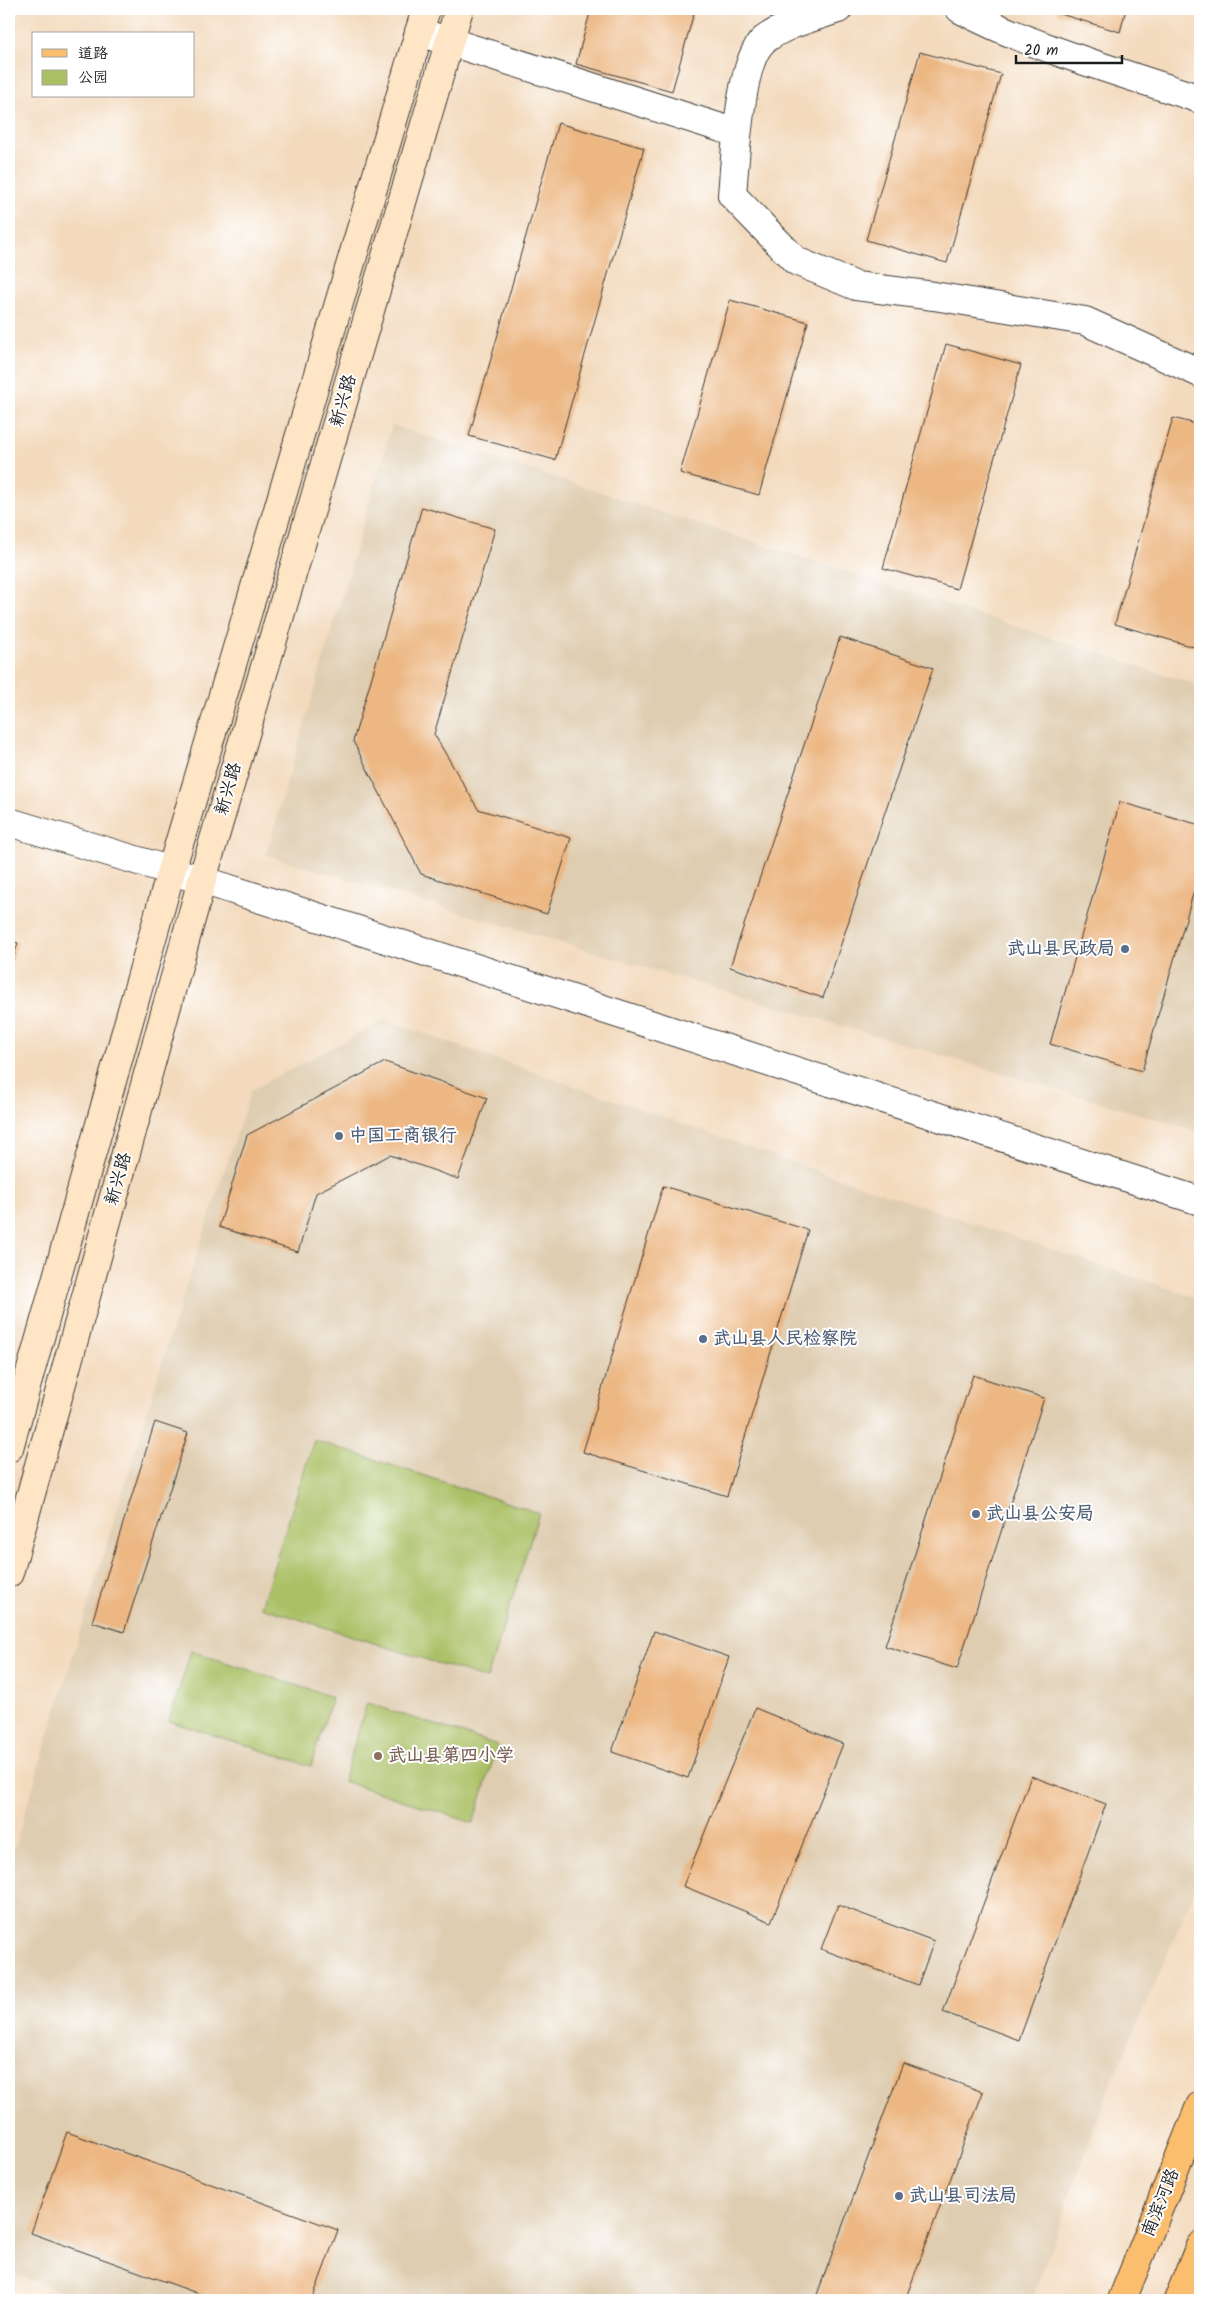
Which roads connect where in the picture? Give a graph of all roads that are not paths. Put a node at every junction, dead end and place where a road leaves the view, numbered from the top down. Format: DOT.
graph roads {
  1 [pos="460,9"];
  2 [pos="838,9"];
  3 [pos="960,9"];
  4 [pos="423,20"];
  5 [pos="450,41"];
  6 [pos="1200,99"];
  7 [pos="737,133"];
  8 [pos="1200,373"];
  9 [pos="9,822"];
  10 [pos="171,871"];
  11 [pos="202,880"];
  12 [pos="1200,1201"];
  13 [pos="9,1448"];
  14 [pos="9,1573"];
  15 [pos="1200,2106"];
  16 [pos="1200,2246"];
  17 [pos="1122,2300"];
  18 [pos="1178,2300"];
  1 -- 5 [label="main road, 新兴路"];
  2 -- 7 [label="street"];
  3 -- 6 [label="street"];
  4 -- 5 [label="street"];
  4 -- 10 [label="main road, 新兴路"];
  5 -- 7 [label="street"];
  5 -- 11 [label="main road, 新兴路"];
  7 -- 8 [label="street"];
  9 -- 10 [label="street"];
  10 -- 11 [label="street"];
  10 -- 13 [label="main road, 新兴路"];
  11 -- 12 [label="street"];
  11 -- 14 [label="main road, 新兴路"];
  15 -- 17 [label="main road, 南滨河路"];
  16 -- 18 [label="main road"];
}
